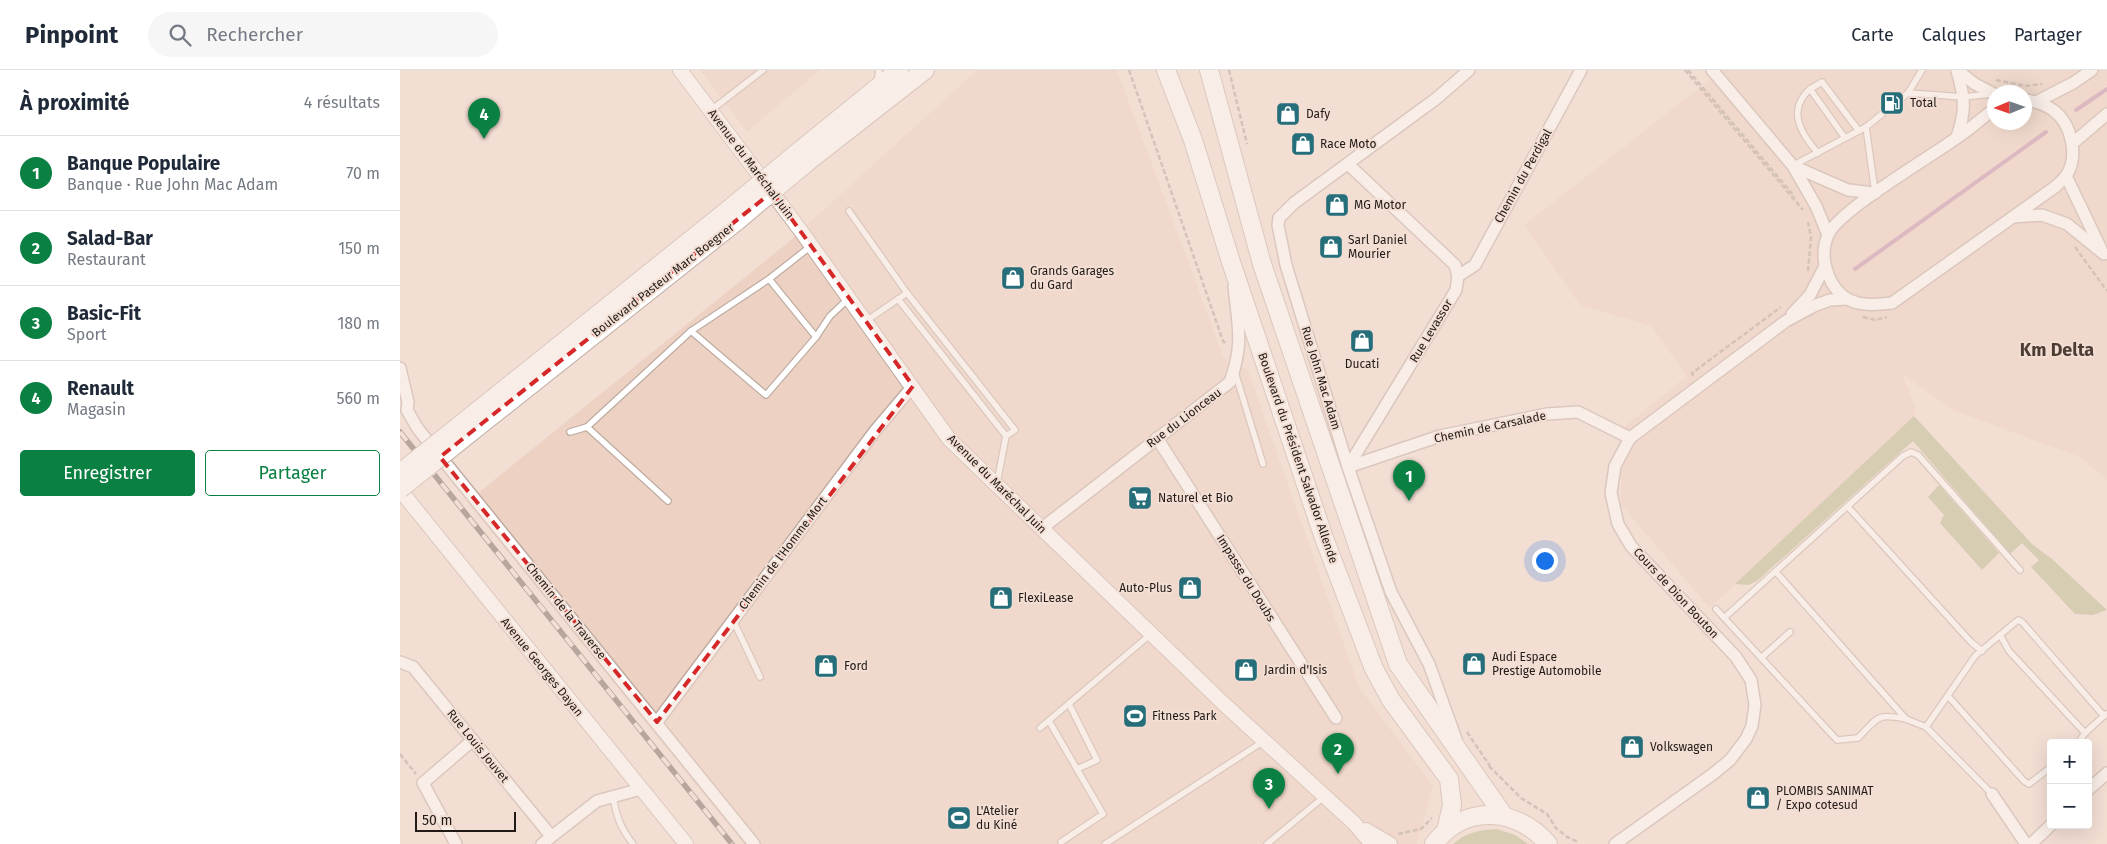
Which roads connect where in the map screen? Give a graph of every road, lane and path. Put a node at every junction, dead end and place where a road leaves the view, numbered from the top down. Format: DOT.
graph roads {
  1 [pos="680,70"];
  2 [pos="763,70"];
  3 [pos="879,70"];
  4 [pos="899,70"];
  5 [pos="925,70"];
  6 [pos="1153,70"];
  7 [pos="1166,70"];
  8 [pos="1209,70"];
  9 [pos="1469,70"];
  10 [pos="1581,70"];
  11 [pos="1687,70"];
  12 [pos="1712,70"];
  13 [pos="1922,70"];
  14 [pos="1957,70"];
  15 [pos="2092,70"];
  16 [pos="1988,77"];
  17 [pos="2050,84"];
  18 [pos="876,87"];
  19 [pos="1810,89"];
  20 [pos="1987,90"];
  21 [pos="1908,94"];
  22 [pos="1987,95"];
  23 [pos="1964,97"];
  24 [pos="2032,101"];
  25 [pos="2038,101"];
  26 [pos="710,111"];
  27 [pos="1987,114"];
  28 [pos="2107,114"];
  29 [pos="1866,127"];
  30 [pos="1859,131"];
  31 [pos="1845,138"];
  32 [pos="1957,138"];
  33 [pos="1193,140"];
  34 [pos="2072,143"];
  35 [pos="1818,153"];
  36 [pos="801,158"];
  37 [pos="1349,165"];
  38 [pos="1793,166"];
  39 [pos="2066,176"];
  40 [pos="1875,193"];
  41 [pos="1804,209"];
  42 [pos="849,211"];
  43 [pos="1810,216"];
  44 [pos="2011,217"];
  45 [pos="1828,235"];
  46 [pos="2070,242"];
  47 [pos="812,246"];
  48 [pos="2105,256"];
  49 [pos="1231,262"];
  50 [pos="1825,266"];
  51 [pos="1808,273"];
  52 [pos="1458,276"];
  53 [pos="1810,277"];
  54 [pos="769,279"];
  55 [pos="2107,291"];
  56 [pos="907,293"];
  57 [pos="849,298"];
  58 [pos="898,299"];
  59 [pos="1847,299"];
  60 [pos="1787,303"];
  61 [pos="1858,316"];
  62 [pos="1889,317"];
  63 [pos="1786,321"];
  64 [pos="866,322"];
  65 [pos="691,330"];
  66 [pos="816,338"];
  67 [pos="400,368"];
  68 [pos="1234,370"];
  69 [pos="913,386"];
  70 [pos="1697,388"];
  71 [pos="587,427"];
  72 [pos="570,432"];
  73 [pos="1006,436"];
  74 [pos="1157,438"];
  75 [pos="1630,438"];
  76 [pos="445,445"];
  77 [pos="1263,464"];
  78 [pos="1348,467"];
  79 [pos="400,473"];
  80 [pos="997,485"];
  81 [pos="400,489"];
  82 [pos="668,501"];
  83 [pos="1848,507"];
  84 [pos="1041,528"];
  85 [pos="2020,570"];
  86 [pos="1776,572"];
  87 [pos="1716,609"];
  88 [pos="1724,618"];
  89 [pos="733,620"];
  90 [pos="1790,632"];
  91 [pos="1151,634"];
  92 [pos="2000,635"];
  93 [pos="1982,651"];
  94 [pos="1761,658"];
  95 [pos="400,662"];
  96 [pos="760,677"];
  97 [pos="1948,696"];
  98 [pos="1069,704"];
  99 [pos="2106,714"];
  100 [pos="1336,718"];
  101 [pos="1906,719"];
  102 [pos="1049,721"];
  103 [pos="657,722"];
  104 [pos="1926,727"];
  105 [pos="1040,728"];
  106 [pos="2084,733"];
  107 [pos="2080,739"];
  108 [pos="473,740"];
  109 [pos="1264,741"];
  110 [pos="400,754"];
  111 [pos="1463,757"];
  112 [pos="1077,769"];
  113 [pos="2047,770"];
  114 [pos="1483,771"];
  115 [pos="2107,773"];
  116 [pos="423,783"];
  117 [pos="2092,786"];
  118 [pos="642,789"];
  119 [pos="1992,794"];
  120 [pos="613,796"];
  121 [pos="1325,796"];
  122 [pos="1504,816"];
  123 [pos="1354,823"];
  124 [pos="2047,829"];
  125 [pos="551,836"];
  126 [pos="1436,840"];
  127 [pos="1061,842"];
  128 [pos="456,844"];
  129 [pos="542,844"];
  130 [pos="633,844"];
  131 [pos="686,844"];
  132 [pos="754,844"];
  133 [pos="1105,844"];
  134 [pos="1267,844"];
  135 [pos="1372,844"];
  136 [pos="1390,844"];
  137 [pos="1548,844"];
  138 [pos="1577,844"];
  139 [pos="1614,844"];
  140 [pos="2026,844"];
  141 [pos="2031,844"];
  1 -- 26 [label="street, Avenue du Maréchal Juin"];
  2 -- 26 [label="lane"];
  3 -- 18 [label="lane"];
  4 -- 18 [label="main road, Boulevard Pasteur Marc Boegner"];
  5 -- 36 [label="main road, Boulevard Pasteur Marc Boegner"];
  6 -- 33 [label="main road"];
  7 -- 33 [label="main road, Boulevard du Président Salvador Allende"];
  8 -- 111 [label="main road"];
  9 -- 37 [label="street, Rue John Mac Adam"];
  10 -- 52 [label="street, Chemin du Perdigal"];
  11 -- 41 [label="path"];
  11 -- 51 [label="path"];
  12 -- 38 [label="street"];
  13 -- 21 [label="lane"];
  14 -- 20 [label="street"];
  14 -- 23 [label="street"];
  15 -- 25 [label="street"];
  16 -- 17 [label="path"];
  18 -- 36 [label="main road, Boulevard Pasteur Marc Boegner"];
  19 -- 30 [label="lane"];
  19 -- 31 [label="lane"];
  19 -- 35 [label="lane"];
  21 -- 23 [label="lane"];
  21 -- 29 [label="lane"];
  22 -- 23 [label="lane"];
  23 -- 32 [label="street"];
  24 -- 25 [label="street"];
  25 -- 34 [label="street"];
  26 -- 47 [label="street, Avenue du Maréchal Juin"];
  27 -- 32 [label="street"];
  28 -- 34 [label="street"];
  29 -- 30 [label="lane"];
  29 -- 40 [label="lane"];
  30 -- 31 [label="lane"];
  31 -- 35 [label="lane"];
  32 -- 40 [label="street"];
  33 -- 49 [label="main road, Boulevard du Président Salvador Allende"];
  34 -- 39 [label="street"];
  35 -- 38 [label="lane"];
  36 -- 76 [label="main road, Boulevard Pasteur Marc Boegner, bridge"];
  37 -- 52 [label="street"];
  37 -- 78 [label="street, Rue John Mac Adam"];
  38 -- 40 [label="street"];
  38 -- 45 [label="street"];
  39 -- 44 [label="street"];
  39 -- 48 [label="street"];
  40 -- 45 [label="street"];
  42 -- 56 [label="lane"];
  43 -- 53 [label="path"];
  44 -- 48 [label="street"];
  44 -- 59 [label="street"];
  45 -- 50 [label="street"];
  46 -- 55 [label="path"];
  47 -- 54 [label="lane"];
  47 -- 57 [label="street, Avenue du Maréchal Juin"];
  49 -- 68 [label="street, Rue du Lionceau"];
  49 -- 126 [label="main road, Boulevard du Président Salvador Allende"];
  50 -- 59 [label="street"];
  50 -- 63 [label="street, Cours de Dion Bouton"];
  52 -- 78 [label="street, Rue Levassor"];
  54 -- 65 [label="lane"];
  54 -- 66 [label="lane"];
  56 -- 58 [label="lane"];
  56 -- 73 [label="lane"];
  57 -- 64 [label="street, Avenue du Maréchal Juin"];
  57 -- 66 [label="lane"];
  58 -- 64 [label="lane"];
  58 -- 73 [label="lane"];
  59 -- 63 [label="street, Cours de Dion Bouton"];
  60 -- 70 [label="path"];
  61 -- 62 [label="path"];
  63 -- 70 [label="street, Cours de Dion Bouton"];
  64 -- 69 [label="street, Avenue du Maréchal Juin"];
  65 -- 66 [label="lane"];
  65 -- 71 [label="lane"];
  67 -- 103 [label="street, Chemin de la Traverse"];
  68 -- 74 [label="street, Rue du Lionceau"];
  68 -- 77 [label="lane"];
  69 -- 80 [label="street, Avenue du Maréchal Juin"];
  69 -- 89 [label="street, Chemin de l'Homme Mort"];
  70 -- 75 [label="street, Cours de Dion Bouton"];
  71 -- 72 [label="lane"];
  71 -- 82 [label="lane"];
  73 -- 80 [label="lane"];
  74 -- 84 [label="street, Rue du Lionceau"];
  74 -- 100 [label="street, Impasse du Doubs"];
  75 -- 78 [label="street, Chemin de Carsalade"];
  75 -- 139 [label="street, Cours de Dion Bouton"];
  76 -- 79 [label="main road, Boulevard Pasteur Marc Boegner, bridge"];
  76 -- 81 [label="main road, Boulevard Pasteur Marc Boegner, bridge"];
  78 -- 111 [label="street, Rue John Mac Adam"];
  80 -- 84 [label="street, Avenue du Maréchal Juin"];
  81 -- 118 [label="street, Avenue Georges Dayan"];
  83 -- 85 [label="lane"];
  83 -- 86 [label="lane"];
  83 -- 93 [label="lane"];
  84 -- 91 [label="street, Avenue du Maréchal Juin"];
  86 -- 88 [label="lane"];
  86 -- 101 [label="lane"];
  87 -- 88 [label="lane"];
  88 -- 94 [label="lane"];
  89 -- 96 [label="lane"];
  89 -- 103 [label="street, Chemin de l'Homme Mort"];
  90 -- 94 [label="lane"];
  91 -- 98 [label="lane"];
  91 -- 109 [label="street, Avenue du Maréchal Juin"];
  92 -- 93 [label="lane"];
  92 -- 99 [label="lane"];
  92 -- 106 [label="lane"];
  93 -- 97 [label="lane"];
  94 -- 101 [label="lane"];
  95 -- 108 [label="street, Rue Louis Jouvet"];
  97 -- 104 [label="lane"];
  97 -- 113 [label="lane"];
  98 -- 102 [label="lane"];
  98 -- 112 [label="lane"];
  99 -- 106 [label="lane"];
  101 -- 104 [label="lane"];
  102 -- 105 [label="lane"];
  102 -- 112 [label="lane"];
  103 -- 132 [label="street, Chemin de la Traverse"];
  104 -- 119 [label="lane"];
  106 -- 107 [label="lane"];
  108 -- 116 [label="street"];
  108 -- 125 [label="street, Rue Louis Jouvet"];
  109 -- 121 [label="street, Avenue du Maréchal Juin"];
  109 -- 133 [label="lane"];
  110 -- 116 [label="path"];
  111 -- 122 [label="main road"];
  112 -- 127 [label="lane"];
  114 -- 138 [label="path"];
  115 -- 117 [label="street"];
  116 -- 128 [label="street"];
  118 -- 120 [label="street"];
  118 -- 131 [label="street, Avenue Georges Dayan"];
  119 -- 140 [label="street"];
  120 -- 125 [label="street"];
  120 -- 130 [label="lane"];
  121 -- 123 [label="street, Avenue du Maréchal Juin"];
  121 -- 134 [label="lane"];
  122 -- 126 [label="main road"];
  122 -- 137 [label="main road"];
  123 -- 135 [label="street, Avenue du Maréchal Juin"];
  123 -- 136 [label="street, Avenue du Maréchal Juin"];
  124 -- 141 [label="street"];
  125 -- 129 [label="street"];
}
